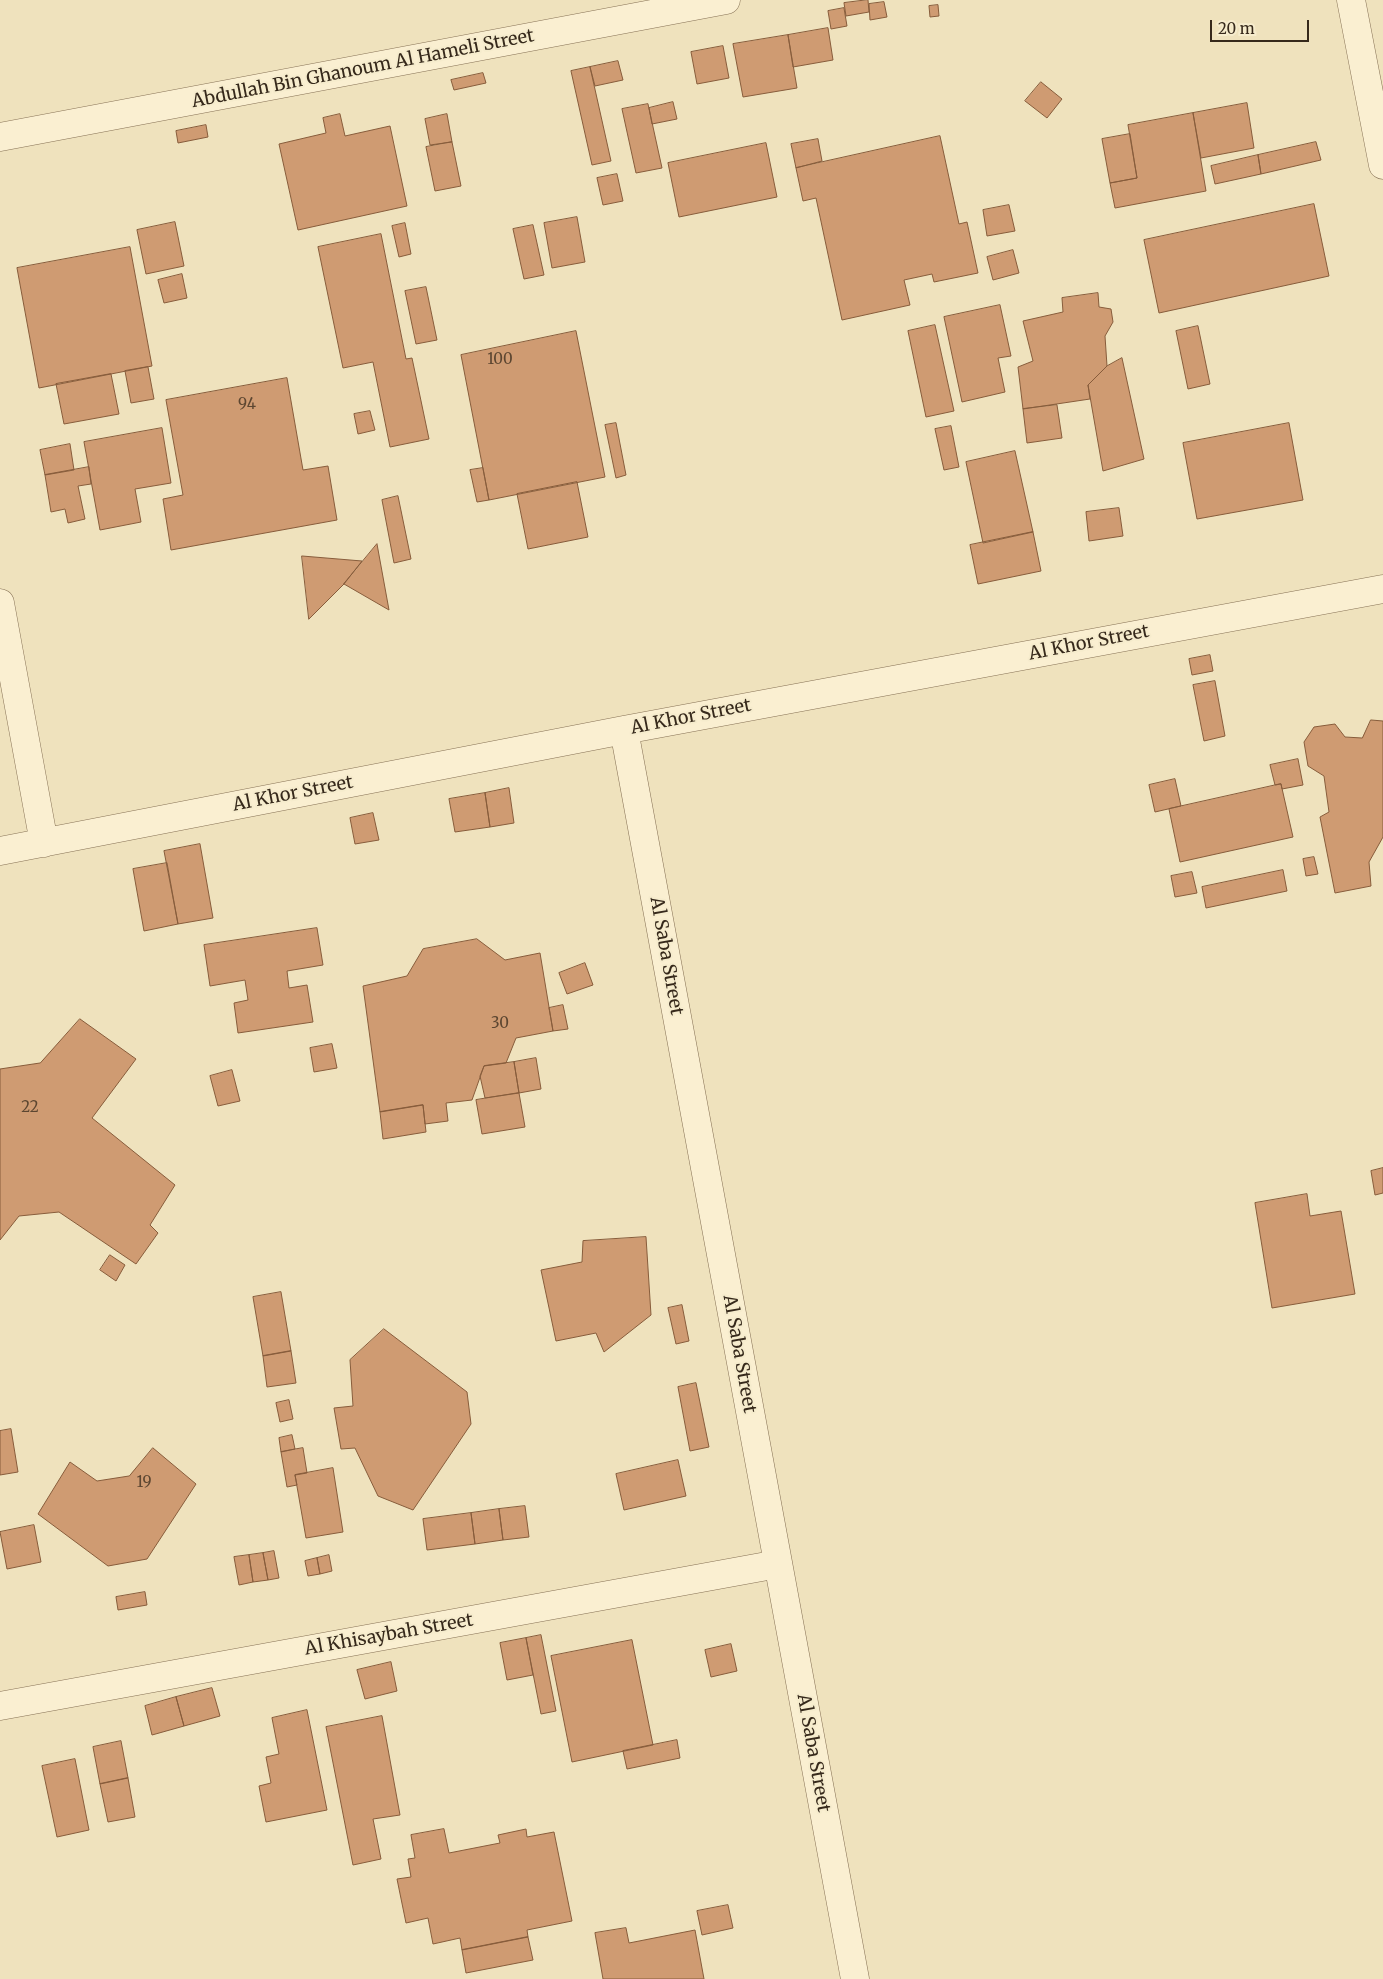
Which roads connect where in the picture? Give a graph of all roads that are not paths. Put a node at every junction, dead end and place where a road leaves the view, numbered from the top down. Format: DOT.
graph roads {
  1 [pos="726,0"];
  2 [pos="1351,0"];
  3 [pos="0,137"];
  4 [pos="1383,165"];
  5 [pos="1383,589"];
  6 [pos="0,603"];
  7 [pos="624,730"];
  8 [pos="44,843"];
  9 [pos="0,851"];
  10 [pos="778,1564"];
  11 [pos="0,1706"];
  12 [pos="854,1979"];
  1 -- 3 [label="street, Abdullah Bin Ghanoum Al Hameli Street"];
  2 -- 4 [label="street"];
  5 -- 7 [label="street, Al Khor Street"];
  6 -- 8 [label="street"];
  7 -- 8 [label="street, Al Khor Street"];
  7 -- 10 [label="street, Al Saba Street"];
  8 -- 9 [label="street, Al Khor Street"];
  10 -- 11 [label="street, Al Khisaybah Street"];
  10 -- 12 [label="street, Al Saba Street"];
}
